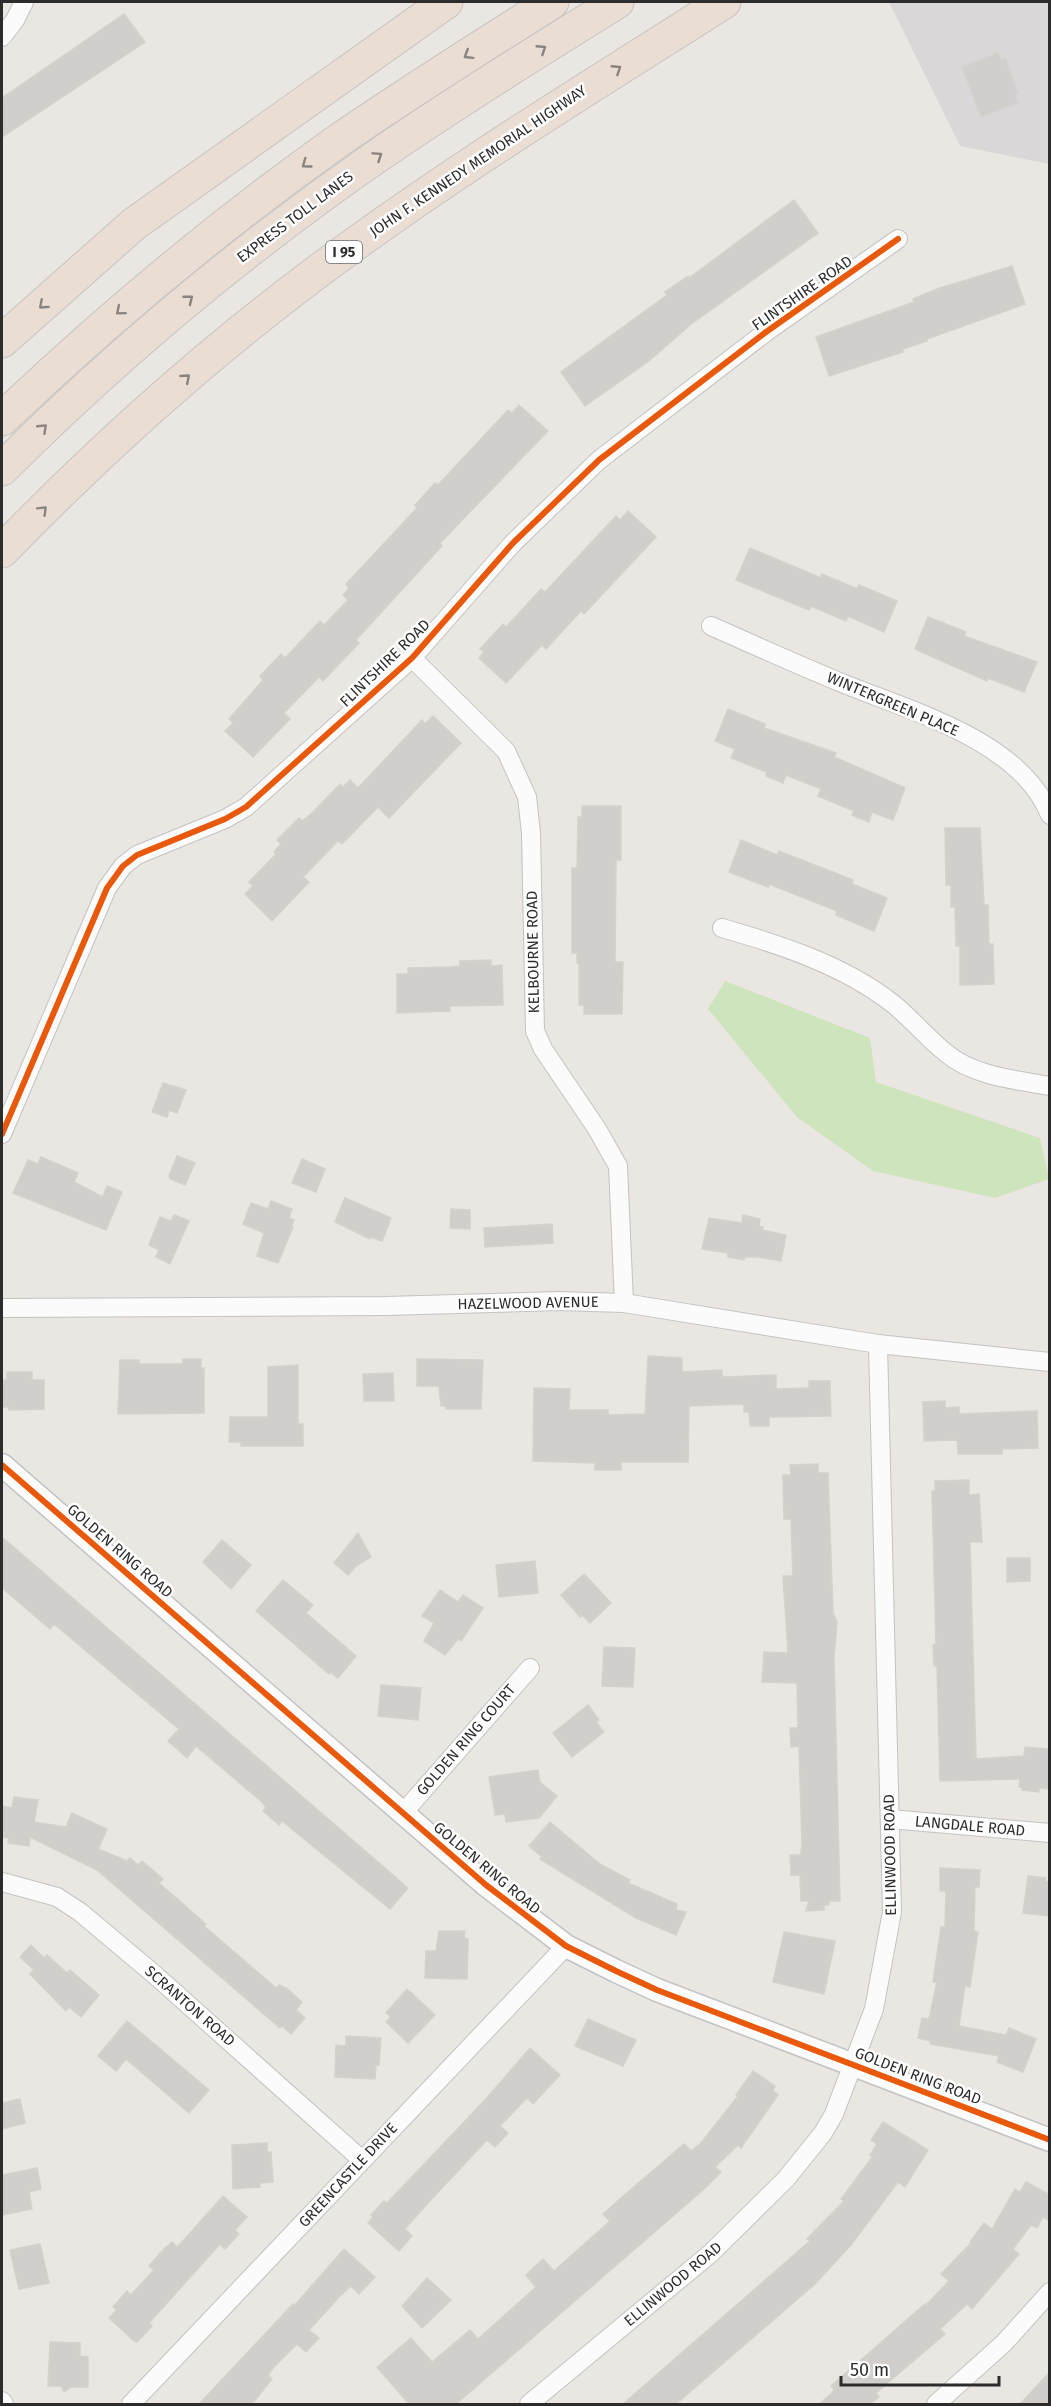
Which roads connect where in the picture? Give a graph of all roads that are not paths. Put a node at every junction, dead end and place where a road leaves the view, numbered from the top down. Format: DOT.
graph roads {
  1 [pos="24,2"];
  2 [pos="409,2"];
  3 [pos="446,2"];
  4 [pos="552,2"];
  5 [pos="617,2"];
  6 [pos="724,2"];
  7 [pos="2,37"];
  8 [pos="134,224"];
  9 [pos="898,239"];
  10 [pos="2,341"];
  11 [pos="2,419"];
  12 [pos="2,468"];
  13 [pos="2,551"];
  14 [pos="711,626"];
  15 [pos="412,658"];
  16 [pos="1050,815"];
  17 [pos="722,928"];
  18 [pos="1050,1086"];
  19 [pos="2,1134"];
  20 [pos="624,1303"];
  21 [pos="2,1308"];
  22 [pos="878,1344"];
  23 [pos="1050,1362"];
  24 [pos="2,1465"];
  25 [pos="530,1668"];
  26 [pos="403,1813"];
  27 [pos="890,1819"];
  28 [pos="1050,1833"];
  29 [pos="2,1882"];
  30 [pos="566,1946"];
  31 [pos="855,2064"];
  32 [pos="1050,2140"];
  33 [pos="362,2160"];
  34 [pos="1050,2292"];
  35 [pos="2,2401"];
  36 [pos="4,2404"];
  37 [pos="131,2404"];
  38 [pos="529,2404"];
  39 [pos="936,2404"];
  1 -- 7 [label="street"];
  2 -- 8 [label="highway"];
  3 -- 8 [label="highway"];
  4 -- 11 [label="highway, one-way"];
  12 -- 5 [label="highway, EXPRESS TOLL LANES, one-way"];
  13 -- 6 [label="highway, JOHN F. KENNEDY MEMORIAL HIGHWAY / I 95, one-way"];
  8 -- 10 [label="highway, one-way"];
  9 -- 15 [label="street, FLINTSHIRE ROAD"];
  14 -- 16 [label="street, WINTERGREEN PLACE"];
  15 -- 19 [label="street, FLINTSHIRE ROAD"];
  15 -- 20 [label="street, KELBOURNE ROAD"];
  17 -- 18 [label="street"];
  20 -- 21 [label="street, HAZELWOOD AVENUE"];
  20 -- 22 [label="street, HAZELWOOD AVENUE"];
  22 -- 23 [label="street, HAZELWOOD AVENUE"];
  22 -- 27 [label="street, ELLINWOOD ROAD"];
  24 -- 26 [label="street, GOLDEN RING ROAD"];
  25 -- 26 [label="street, GOLDEN RING COURT"];
  26 -- 30 [label="street, GOLDEN RING ROAD"];
  27 -- 28 [label="street, LANGDALE ROAD"];
  27 -- 31 [label="street, ELLINWOOD ROAD"];
  29 -- 33 [label="street, SCRANTON ROAD"];
  30 -- 31 [label="street, GOLDEN RING ROAD"];
  30 -- 33 [label="street, GREENCASTLE DRIVE"];
  31 -- 32 [label="street, GOLDEN RING ROAD"];
  31 -- 38 [label="street, ELLINWOOD ROAD"];
  33 -- 37 [label="street, GREENCASTLE DRIVE"];
  34 -- 39 [label="street"];
  35 -- 36 [label="street"];
}
